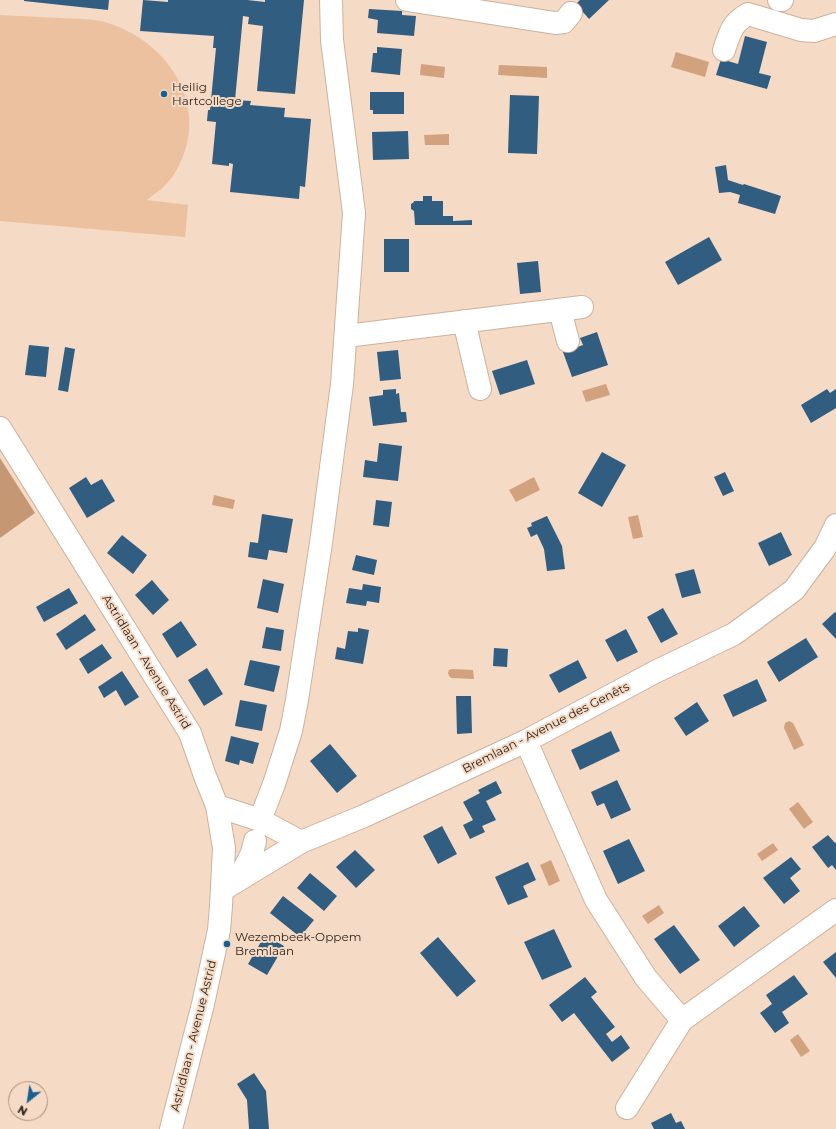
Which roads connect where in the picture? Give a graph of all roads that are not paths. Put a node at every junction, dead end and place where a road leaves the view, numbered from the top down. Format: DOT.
graph roads {
  1 [pos="331,0"];
  2 [pos="779,0"];
  3 [pos="782,0"];
  4 [pos="423,1"];
  5 [pos="572,13"];
  6 [pos="836,24"];
  7 [pos="724,50"];
  8 [pos="582,307"];
  9 [pos="560,310"];
  10 [pos="464,321"];
  11 [pos="346,336"];
  12 [pos="568,341"];
  13 [pos="480,389"];
  14 [pos="0,428"];
  15 [pos="836,525"];
  16 [pos="526,741"];
  17 [pos="217,806"];
  18 [pos="258,830"];
  19 [pos="301,842"];
  20 [pos="230,885"];
  21 [pos="836,910"];
  22 [pos="682,1020"];
  23 [pos="628,1108"];
  24 [pos="171,1129"];
  1 -- 11 [label="street"];
  2 -- 3 [label="street"];
  4 -- 5 [label="street"];
  6 -- 7 [label="street"];
  8 -- 9 [label="street"];
  9 -- 10 [label="street"];
  9 -- 12 [label="street"];
  10 -- 11 [label="street"];
  10 -- 13 [label="street"];
  11 -- 18 [label="street"];
  14 -- 17 [label="street, Astridlaan - Avenue Astrid"];
  15 -- 16 [label="street, Bremlaan - Avenue des Genêts"];
  16 -- 19 [label="street, Bremlaan - Avenue des Genêts"];
  16 -- 22 [label="street"];
  17 -- 18 [label="street"];
  17 -- 20 [label="street, Astridlaan - Avenue Astrid"];
  18 -- 19 [label="street"];
  18 -- 20 [label="street"];
  19 -- 20 [label="street, Bremlaan - Avenue des Genêts"];
  20 -- 24 [label="street, Astridlaan - Avenue Astrid"];
  21 -- 22 [label="street"];
  22 -- 23 [label="street"];
}
